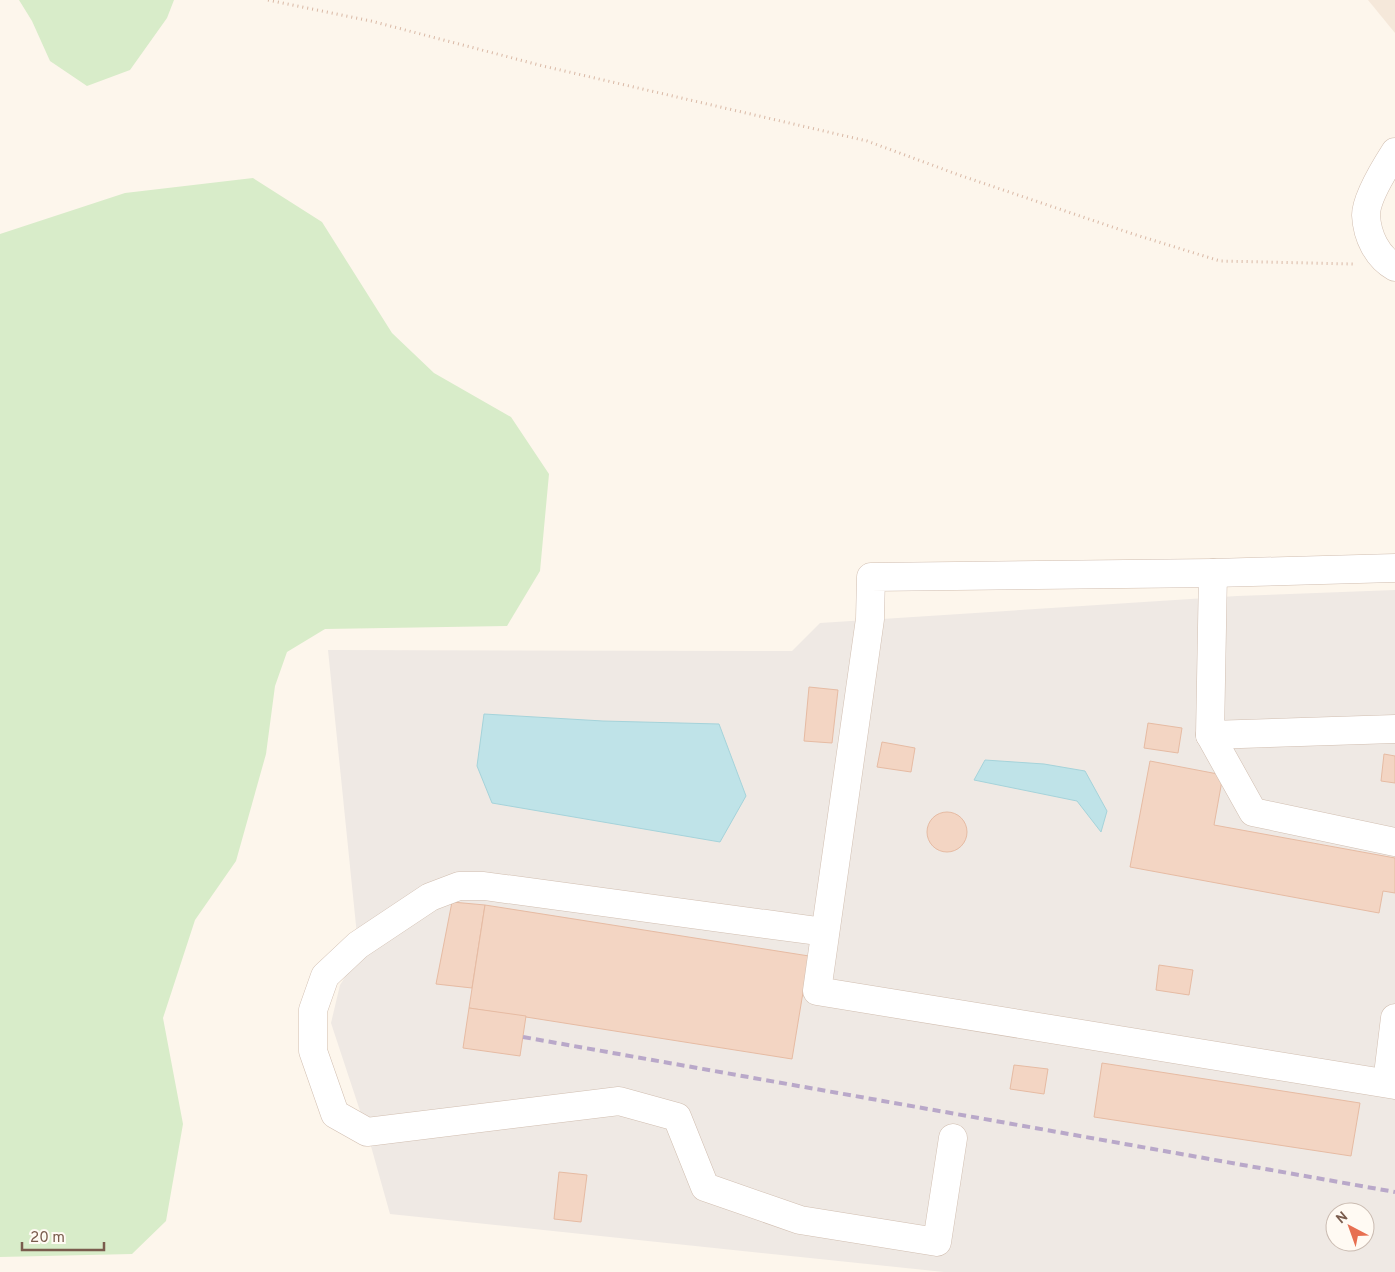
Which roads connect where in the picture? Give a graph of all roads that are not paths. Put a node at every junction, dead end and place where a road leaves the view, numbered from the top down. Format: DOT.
graph roads {
  1 [pos="1395,152"];
  2 [pos="1389,264"];
  3 [pos="1395,568"];
  4 [pos="1213,573"];
  5 [pos="1395,729"];
  6 [pos="1210,735"];
  7 [pos="1395,842"];
  8 [pos="825,932"];
  9 [pos="1395,1018"];
  10 [pos="1391,1084"];
  11 [pos="953,1138"];
  1 -- 2 [label="street"];
  3 -- 4 [label="street"];
  4 -- 6 [label="street"];
  4 -- 8 [label="street"];
  5 -- 6 [label="street"];
  6 -- 7 [label="street"];
  8 -- 10 [label="street"];
  8 -- 11 [label="street"];
  9 -- 10 [label="street"];
}
